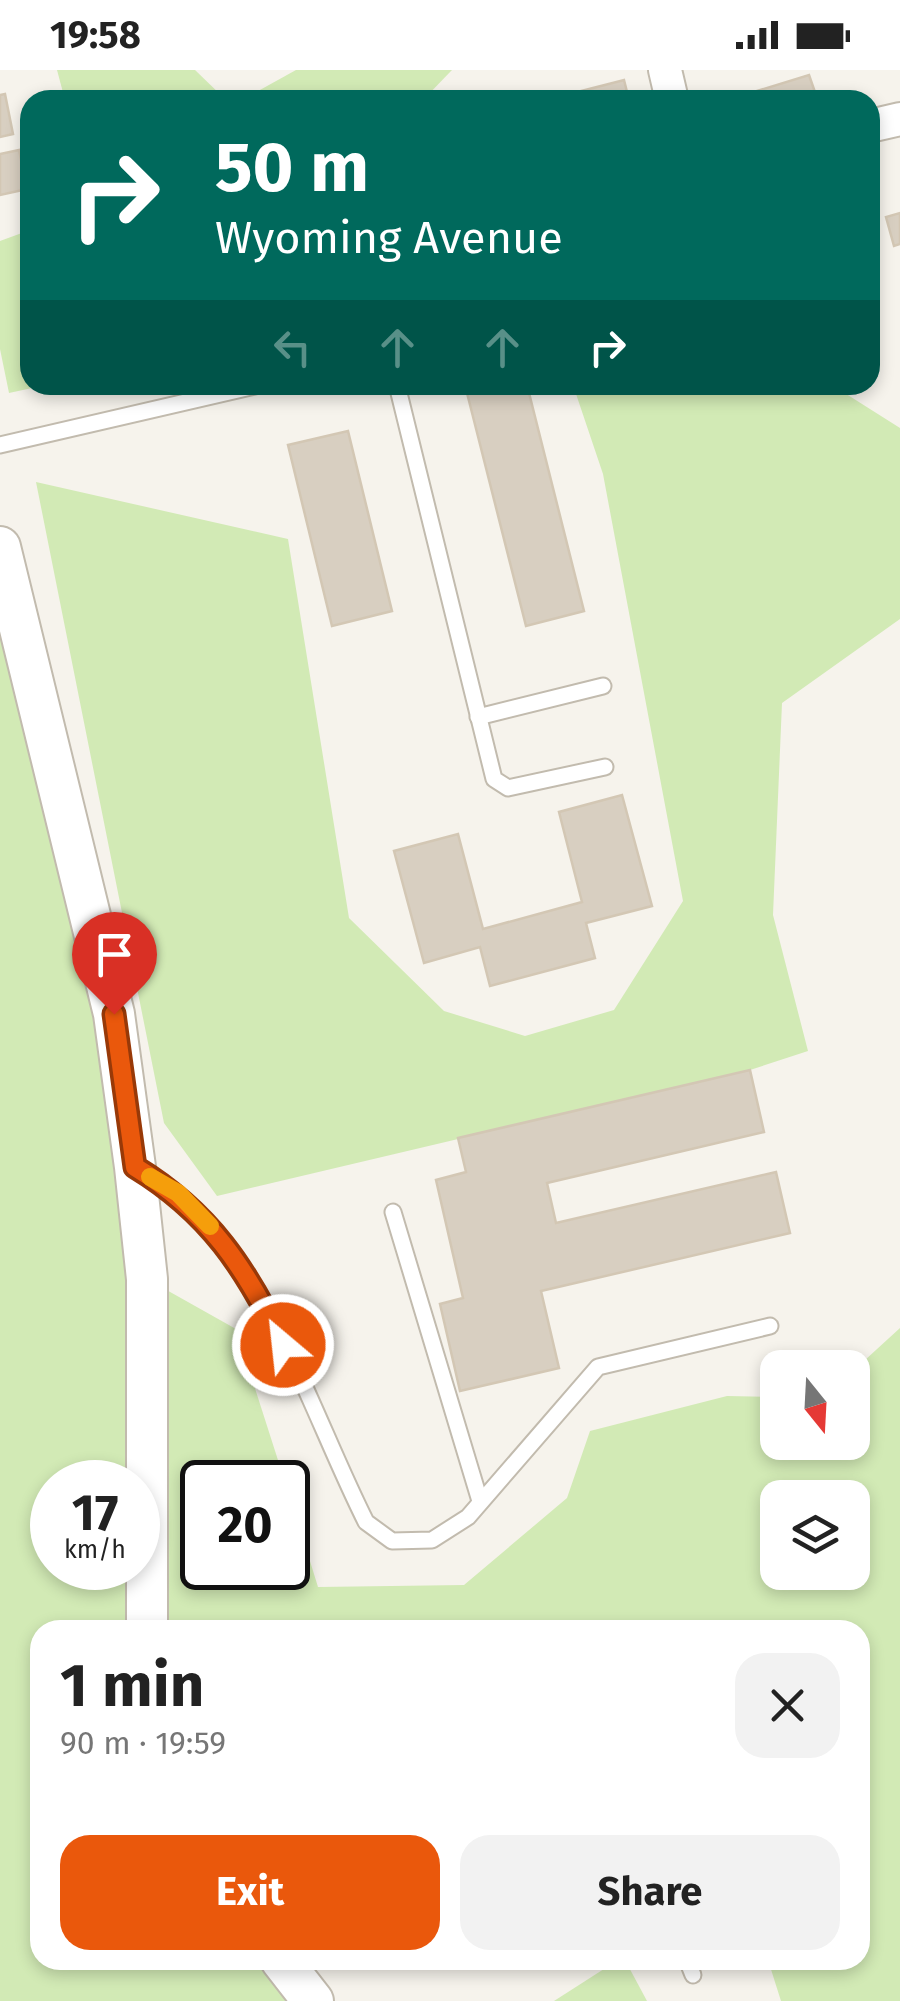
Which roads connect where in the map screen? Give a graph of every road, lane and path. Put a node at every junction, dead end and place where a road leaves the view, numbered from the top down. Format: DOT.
graph roads {
  1 [pos="216,395"];
  2 [pos="399,395"];
  3 [pos="0,445"];
  4 [pos="0,547"];
  5 [pos="603,686"];
  6 [pos="478,717"];
  7 [pos="605,767"];
  8 [pos="135,1167"];
  9 [pos="393,1212"];
  10 [pos="770,1326"];
  11 [pos="480,1501"];
  12 [pos="147,1620"];
  13 [pos="289,1970"];
  14 [pos="313,2001"];
  1 -- 3 [label="lane"];
  2 -- 6 [label="lane"];
  4 -- 8 [label="street"];
  5 -- 6 [label="lane"];
  6 -- 7 [label="lane"];
  8 -- 11 [label="lane"];
  8 -- 12 [label="street"];
  9 -- 11 [label="lane"];
  10 -- 11 [label="lane"];
  13 -- 14 [label="street"];
}
